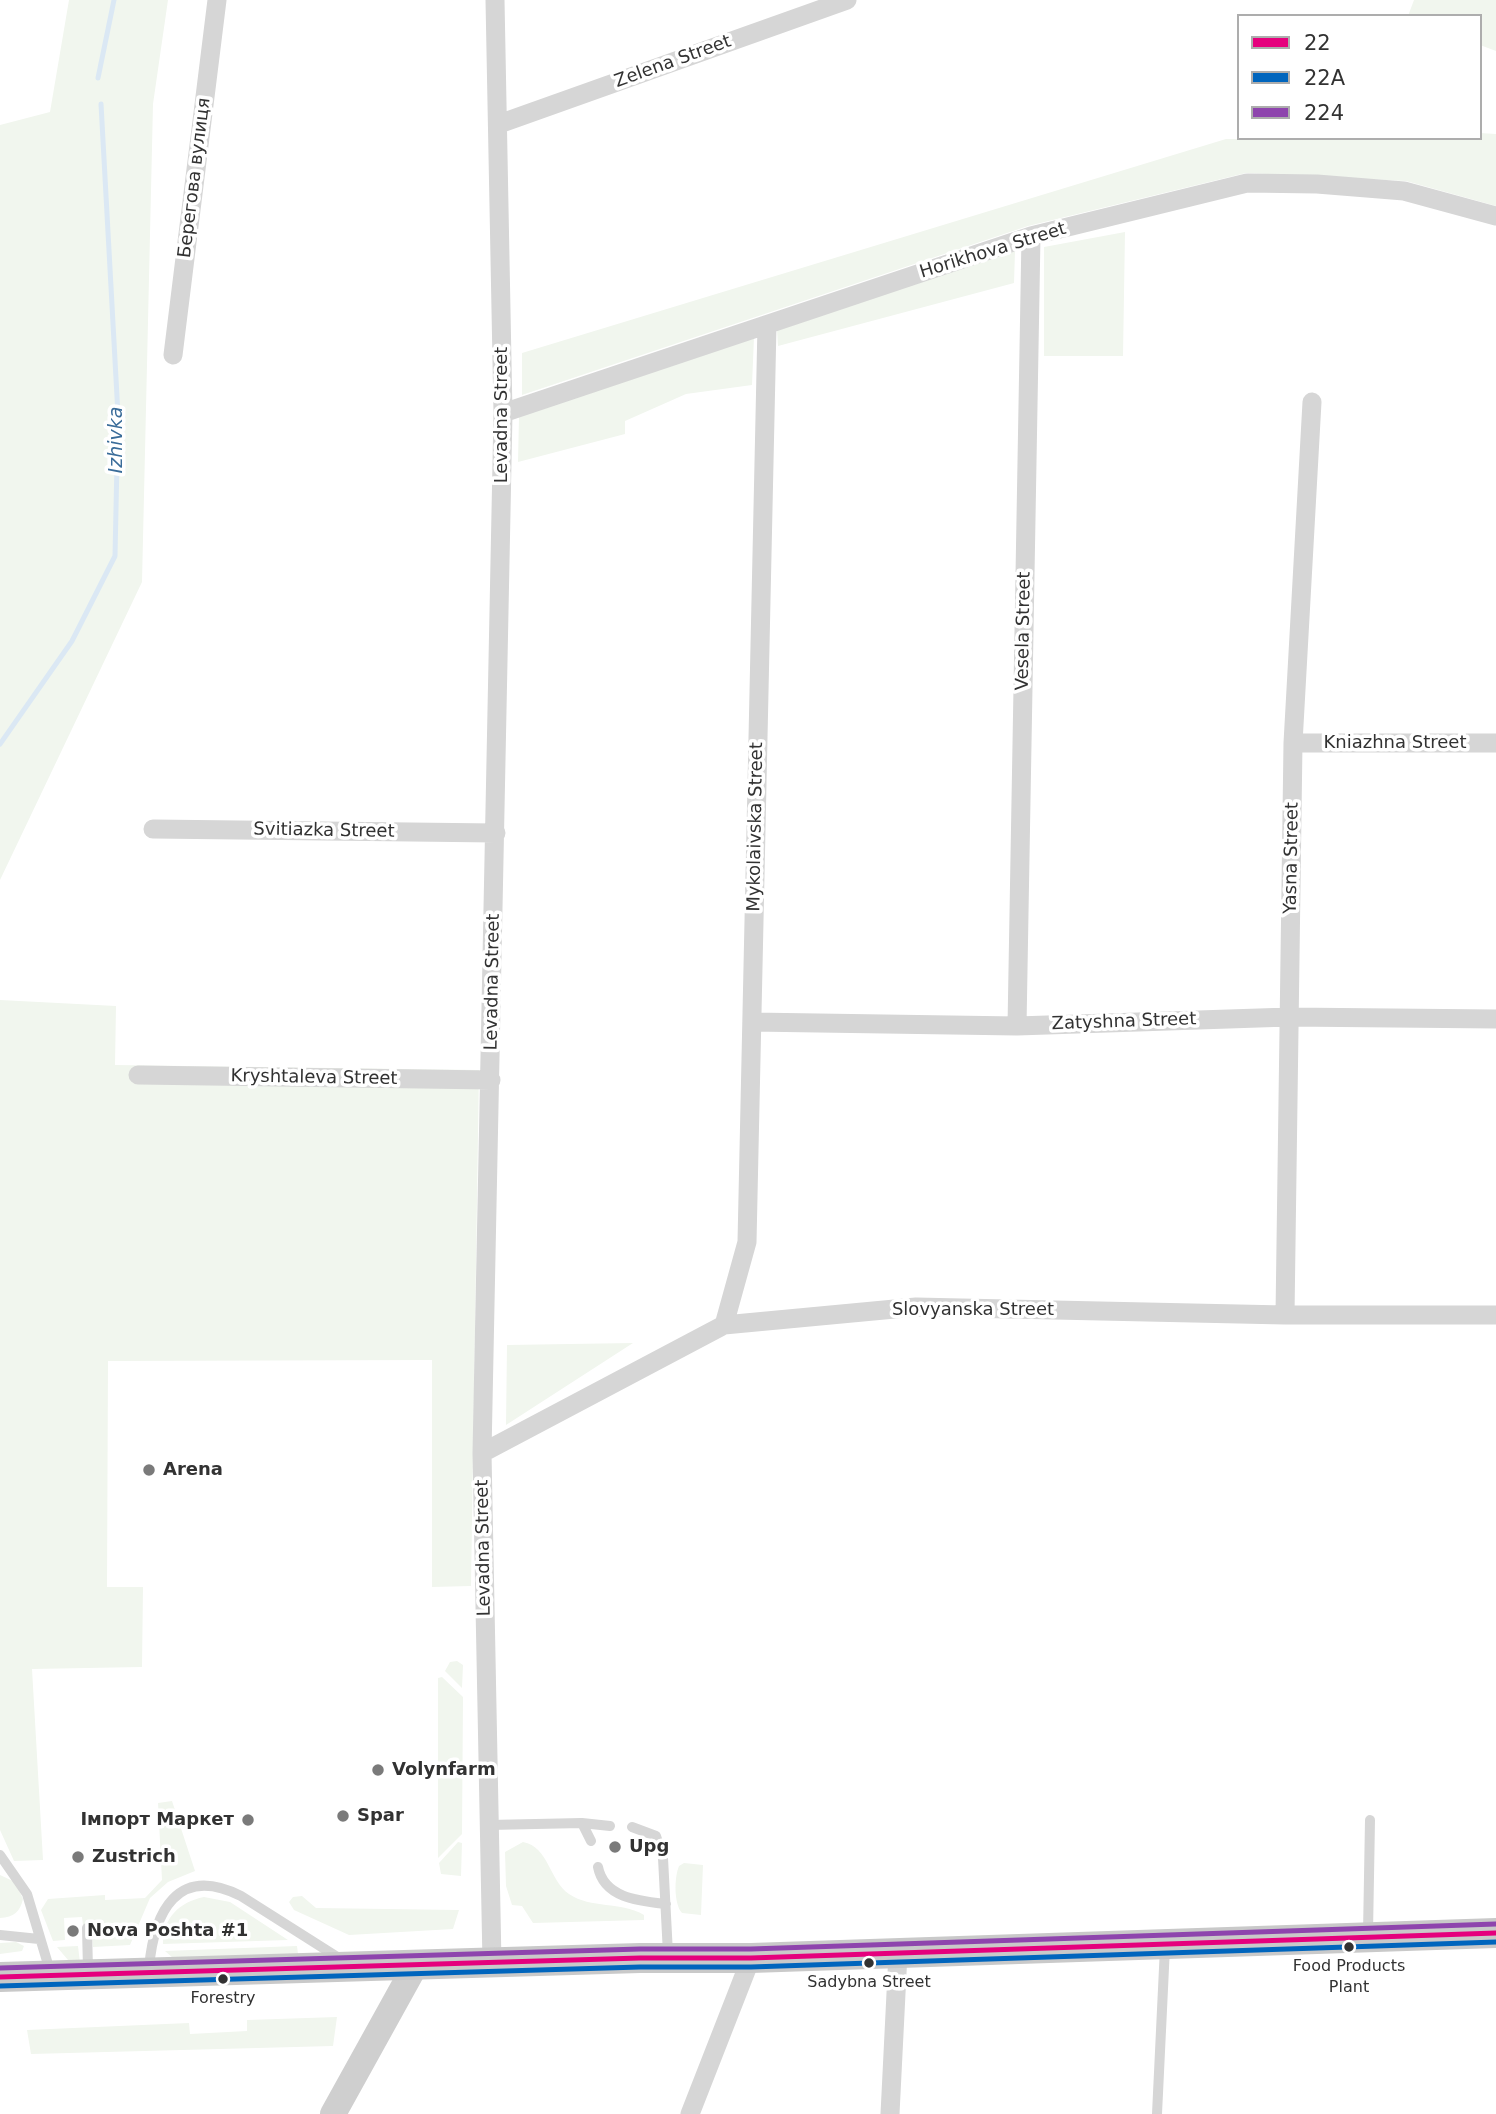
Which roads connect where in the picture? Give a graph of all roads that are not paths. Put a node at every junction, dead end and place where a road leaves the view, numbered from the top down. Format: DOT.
graph roads {
  1 [pos="218,0"];
  2 [pos="495,0"];
  3 [pos="847,0"];
  4 [pos="499,124"];
  5 [pos="1496,216"];
  6 [pos="1031,236"];
  7 [pos="767,325"];
  8 [pos="173,355"];
  9 [pos="1312,402"];
  10 [pos="503,413"];
  11 [pos="1293,743"];
  12 [pos="1496,743"];
  13 [pos="153,829"];
  14 [pos="496,833"];
  15 [pos="1289,1017"];
  16 [pos="1496,1019"];
  17 [pos="752,1022"];
  18 [pos="1017,1026"];
  19 [pos="138,1075"];
  20 [pos="491,1080"];
  21 [pos="1285,1315"];
  22 [pos="1496,1315"];
  23 [pos="724,1325"];
  24 [pos="482,1452"];
  25 [pos="1370,1820"];
  26 [pos="582,1823"];
  27 [pos="489,1825"];
  28 [pos="610,1826"];
  29 [pos="632,1827"];
  30 [pos="591,1841"];
  31 [pos="0,1855"];
  32 [pos="598,1867"];
  33 [pos="5,1870"];
  34 [pos="666,1904"];
  35 [pos="87,1928"];
  36 [pos="1496,1933"];
  37 [pos="0,1935"];
  38 [pos="1368,1937"];
  39 [pos="40,1939"];
  40 [pos="1165,1945"];
  41 [pos="898,1953"];
  42 [pos="668,1958"];
  43 [pos="751,1958"];
  44 [pos="492,1963"];
  45 [pos="415,1966"];
  46 [pos="352,1967"];
  47 [pos="149,1972"];
  48 [pos="89,1974"];
  49 [pos="52,1975"];
  50 [pos="0,1977"];
  51 [pos="333,2114"];
  52 [pos="690,2114"];
  53 [pos="890,2114"];
  54 [pos="1157,2114"];
  1 -- 8 [label="street, Берегова вулиця"];
  2 -- 4 [label="street, Levadna Street"];
  3 -- 4 [label="street, Zelena Street"];
  4 -- 10 [label="street, Levadna Street"];
  5 -- 6 [label="street, Horikhova Street"];
  6 -- 7 [label="street, Horikhova Street"];
  6 -- 18 [label="street, Vesela Street"];
  7 -- 10 [label="street, Horikhova Street"];
  7 -- 17 [label="street, Mykolaivska Street"];
  9 -- 11 [label="street, Yasna Street"];
  10 -- 14 [label="street, Levadna Street"];
  11 -- 12 [label="street, Kniazhna Street"];
  11 -- 15 [label="street, Yasna Street"];
  13 -- 14 [label="street, Svitiazka Street"];
  14 -- 20 [label="street, Levadna Street"];
  15 -- 16 [label="street, Zatyshna Street"];
  15 -- 18 [label="street, Zatyshna Street"];
  15 -- 21 [label="street, Yasna Street"];
  17 -- 18 [label="street, Zatyshna Street"];
  17 -- 23 [label="street, Mykolaivska Street"];
  19 -- 20 [label="street, Kryshtaleva Street"];
  20 -- 24 [label="street, Levadna Street"];
  21 -- 22 [label="street, Slovyanska Street"];
  21 -- 23 [label="street, Slovyanska Street"];
  23 -- 24 [label="street, Slovyanska Street"];
  24 -- 27 [label="street, Levadna Street"];
  25 -- 38 [label="lane"];
  26 -- 27 [label="lane"];
  26 -- 28 [label="lane"];
  26 -- 30 [label="lane"];
  27 -- 44 [label="street, Levadna Street"];
  29 -- 34 [label="lane"];
  31 -- 33 [label="lane"];
  32 -- 34 [label="lane"];
  33 -- 39 [label="lane"];
  34 -- 42 [label="lane"];
  35 -- 48 [label="lane"];
  36 -- 38 [label="main road"];
  37 -- 39 [label="lane"];
  38 -- 40 [label="main road"];
  39 -- 49 [label="lane"];
  40 -- 41 [label="main road"];
  40 -- 54 [label="lane"];
  41 -- 43 [label="main road"];
  41 -- 53 [label="street"];
  42 -- 43 [label="main road"];
  42 -- 44 [label="main road"];
  43 -- 52 [label="street"];
  44 -- 45 [label="main road"];
  45 -- 46 [label="main road"];
  45 -- 51 [label="street"];
  46 -- 47 [label="main road"];
  46 -- 47 [label="lane"];
  47 -- 48 [label="main road"];
  48 -- 49 [label="main road"];
  49 -- 50 [label="main road"];
}
